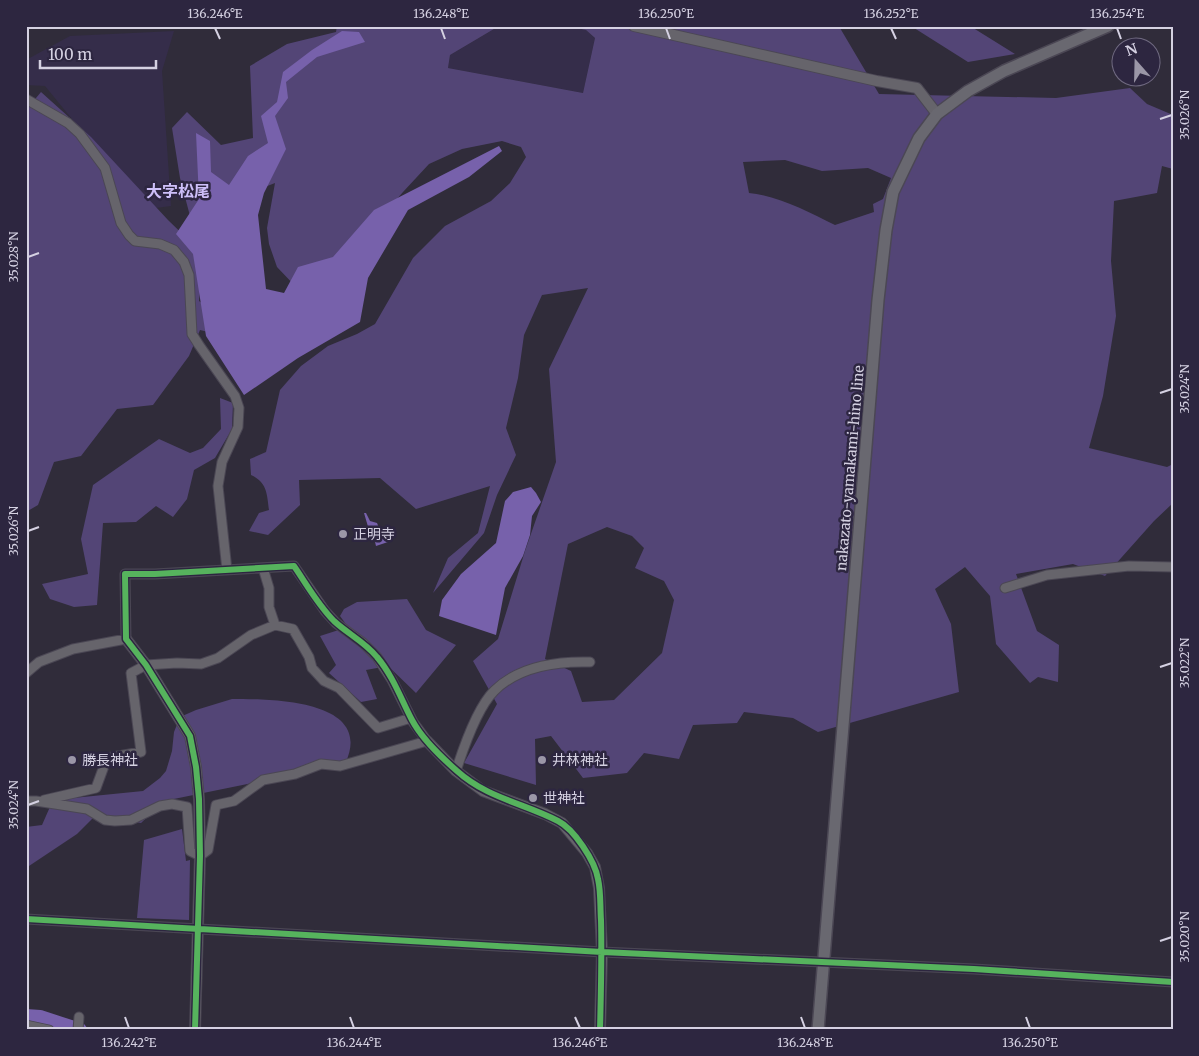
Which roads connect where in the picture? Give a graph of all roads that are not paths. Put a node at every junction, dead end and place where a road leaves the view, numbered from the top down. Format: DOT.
graph roads {
  1 [pos="634,26"];
  2 [pos="1108,26"];
  3 [pos="26,99"];
  4 [pos="937,114"];
  5 [pos="1173,567"];
  6 [pos="262,568"];
  7 [pos="227,570"];
  8 [pos="1005,588"];
  9 [pos="275,625"];
  10 [pos="126,639"];
  11 [pos="590,662"];
  12 [pos="146,665"];
  13 [pos="26,672"];
  14 [pos="411,718"];
  15 [pos="427,741"];
  16 [pos="456,771"];
  17 [pos="36,801"];
  18 [pos="26,802"];
  19 [pos="200,856"];
  20 [pos="26,919"];
  21 [pos="198,928"];
  22 [pos="602,952"];
  23 [pos="823,963"];
  24 [pos="1173,982"];
  25 [pos="79,1017"];
  26 [pos="26,1025"];
  27 [pos="49,1030"];
  28 [pos="78,1030"];
  29 [pos="194,1030"];
  30 [pos="600,1030"];
  31 [pos="818,1030"];
  1 -- 4 [label="street"];
  2 -- 4 [label="main road, nakazato-yamakami-hino line"];
  3 -- 7 [label="street"];
  4 -- 23 [label="main road, nakazato-yamakami-hino line"];
  5 -- 8 [label="street"];
  6 -- 7 [label="street"];
  6 -- 9 [label="street"];
  6 -- 14 [label="street"];
  7 -- 10 [label="street"];
  9 -- 12 [label="street"];
  9 -- 14 [label="street"];
  10 -- 12 [label="street"];
  10 -- 13 [label="street"];
  11 -- 16 [label="street"];
  12 -- 17 [label="street"];
  12 -- 19 [label="street"];
  14 -- 15 [label="street"];
  15 -- 16 [label="street"];
  15 -- 19 [label="street"];
  16 -- 22 [label="street"];
  17 -- 18 [label="street"];
  17 -- 19 [label="street"];
  19 -- 21 [label="street"];
  20 -- 21 [label="street"];
  21 -- 22 [label="street"];
  21 -- 29 [label="street"];
  22 -- 23 [label="street"];
  22 -- 30 [label="street"];
  23 -- 24 [label="street"];
  23 -- 31 [label="main road, nakazato-yamakami-hino line"];
  25 -- 28 [label="street"];
  26 -- 27 [label="street"];
}
